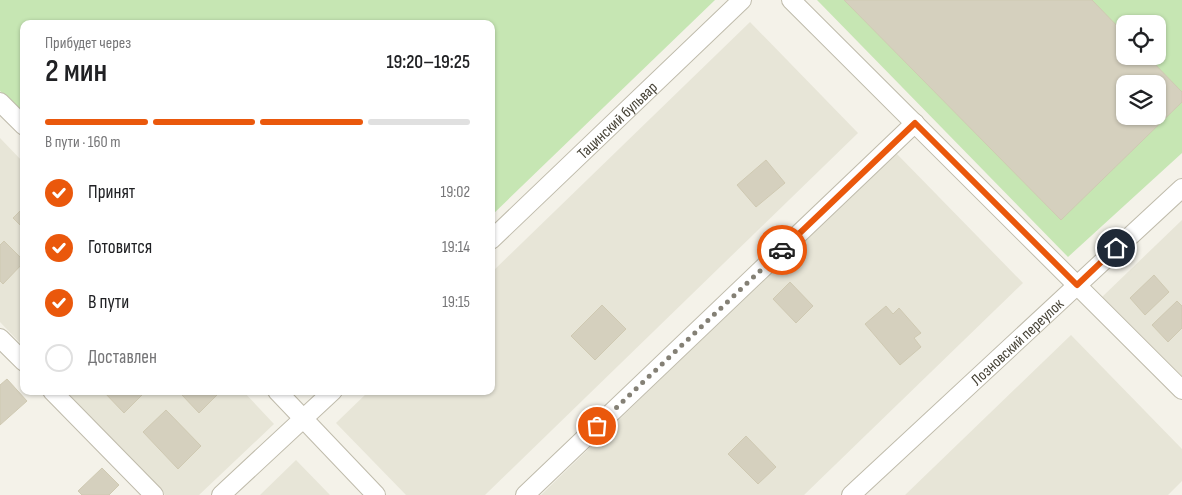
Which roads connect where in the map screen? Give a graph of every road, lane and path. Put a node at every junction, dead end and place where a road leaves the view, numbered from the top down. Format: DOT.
graph roads {
  1 [pos="742,0"];
  2 [pos="791,0"];
  3 [pos="0,102"];
  4 [pos="20,122"];
  5 [pos="915,123"];
  6 [pos="1182,188"];
  7 [pos="495,236"];
  8 [pos="1077,285"];
  9 [pos="0,338"];
  10 [pos="20,358"];
  11 [pos="1182,390"];
  12 [pos="56,395"];
  13 [pos="281,395"];
  14 [pos="329,395"];
  15 [pos="304,419"];
  16 [pos="154,495"];
  17 [pos="221,495"];
  18 [pos="376,495"];
  19 [pos="525,495"];
  20 [pos="851,495"];
  1 -- 7 [label="street, Тацинский бульвар"];
  2 -- 5 [label="street"];
  3 -- 4 [label="street"];
  5 -- 8 [label="street"];
  5 -- 19 [label="street"];
  6 -- 8 [label="street, Лозновский переулок"];
  8 -- 11 [label="street"];
  8 -- 20 [label="street, Лозновский переулок"];
  9 -- 10 [label="street"];
  12 -- 16 [label="street"];
  13 -- 15 [label="street"];
  14 -- 15 [label="street"];
  15 -- 17 [label="street"];
  15 -- 18 [label="street"];
}
